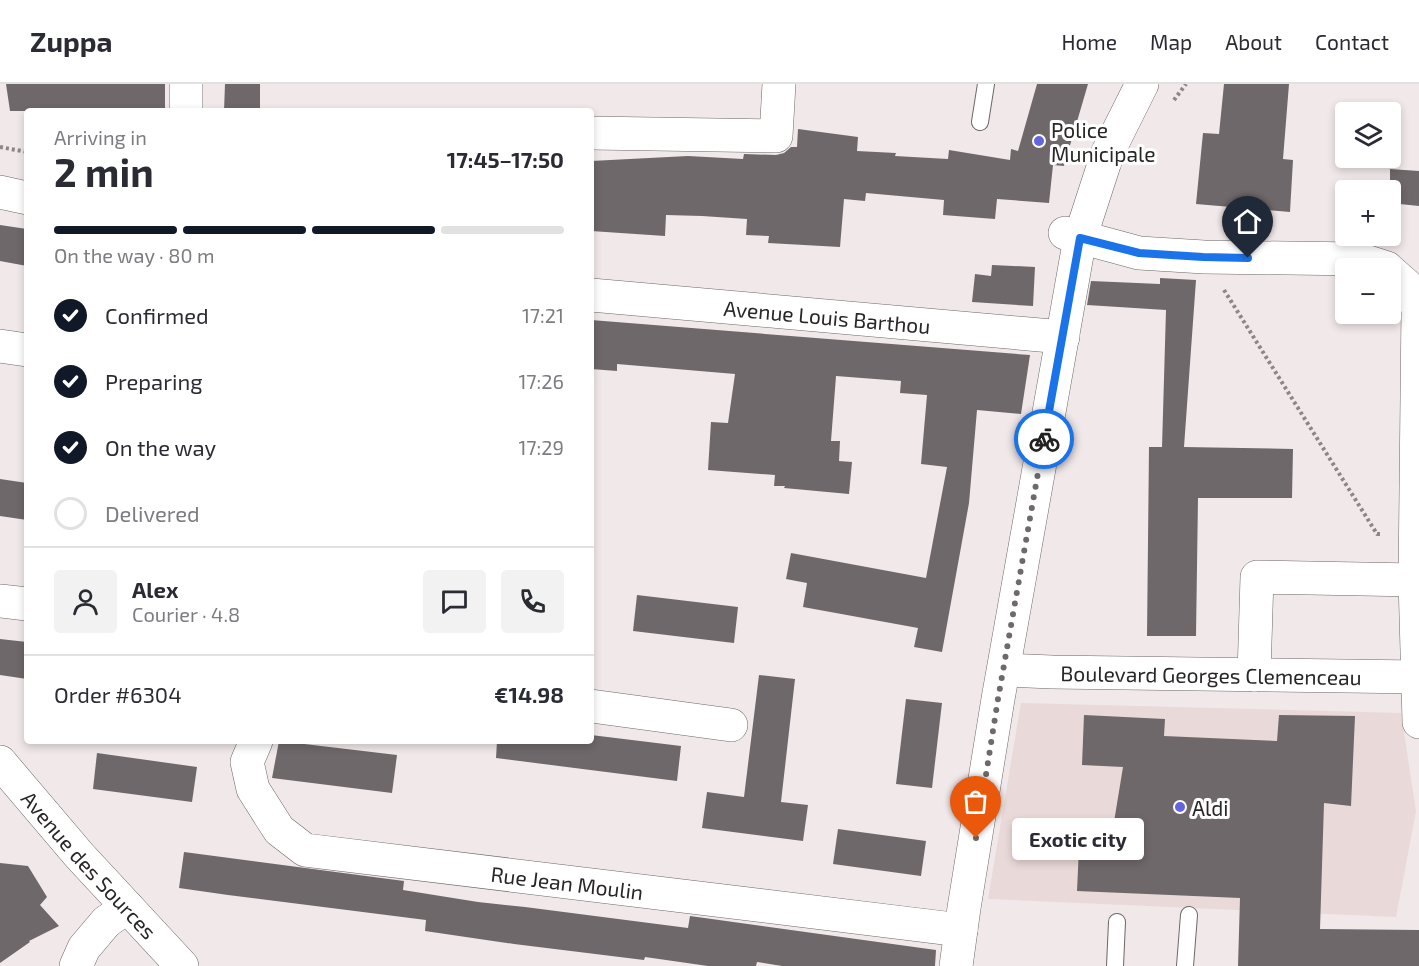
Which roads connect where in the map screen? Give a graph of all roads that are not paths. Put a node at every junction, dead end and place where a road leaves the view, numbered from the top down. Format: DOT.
graph roads {
  1 [pos="186,84"];
  2 [pos="779,84"];
  3 [pos="986,84"];
  4 [pos="1142,84"];
  5 [pos="186,108"];
  6 [pos="980,122"];
  7 [pos="594,134"];
  8 [pos="0,192"];
  9 [pos="24,197"];
  10 [pos="1073,235"];
  11 [pos="1335,259"];
  12 [pos="1401,281"];
  13 [pos="594,295"];
  14 [pos="1063,337"];
  15 [pos="0,346"];
  16 [pos="24,350"];
  17 [pos="1418,377"];
  18 [pos="1415,580"];
  19 [pos="0,601"];
  20 [pos="24,604"];
  21 [pos="1004,669"];
  22 [pos="1254,675"];
  23 [pos="1418,677"];
  24 [pos="594,706"];
  25 [pos="1419,722"];
  26 [pos="731,724"];
  27 [pos="255,744"];
  28 [pos="3,771"];
  29 [pos="127,907"];
  30 [pos="1189,915"];
  31 [pos="1117,922"];
  32 [pos="961,930"];
  33 [pos="76,966"];
  34 [pos="182,966"];
  35 [pos="956,966"];
  36 [pos="1115,966"];
  37 [pos="1185,966"];
  1 -- 5 [label="street"];
  2 -- 7 [label="street"];
  3 -- 6 [label="lane"];
  4 -- 10 [label="street"];
  8 -- 9 [label="street"];
  10 -- 11 [label="street"];
  10 -- 14 [label="street"];
  12 -- 17 [label="street"];
  13 -- 14 [label="street, Avenue Louis Barthou"];
  14 -- 21 [label="street"];
  15 -- 16 [label="street"];
  17 -- 18 [label="street"];
  18 -- 22 [label="street"];
  18 -- 23 [label="street"];
  19 -- 20 [label="street"];
  21 -- 22 [label="street, Boulevard Georges Clemenceau"];
  21 -- 32 [label="street"];
  22 -- 23 [label="street, Boulevard Georges Clemenceau"];
  23 -- 25 [label="street"];
  24 -- 26 [label="street"];
  27 -- 32 [label="street, Rue Jean Moulin"];
  28 -- 29 [label="street, Avenue des Sources"];
  29 -- 33 [label="street"];
  29 -- 34 [label="street, Avenue des Sources"];
  30 -- 37 [label="lane"];
  31 -- 36 [label="lane"];
  32 -- 35 [label="street"];
}
